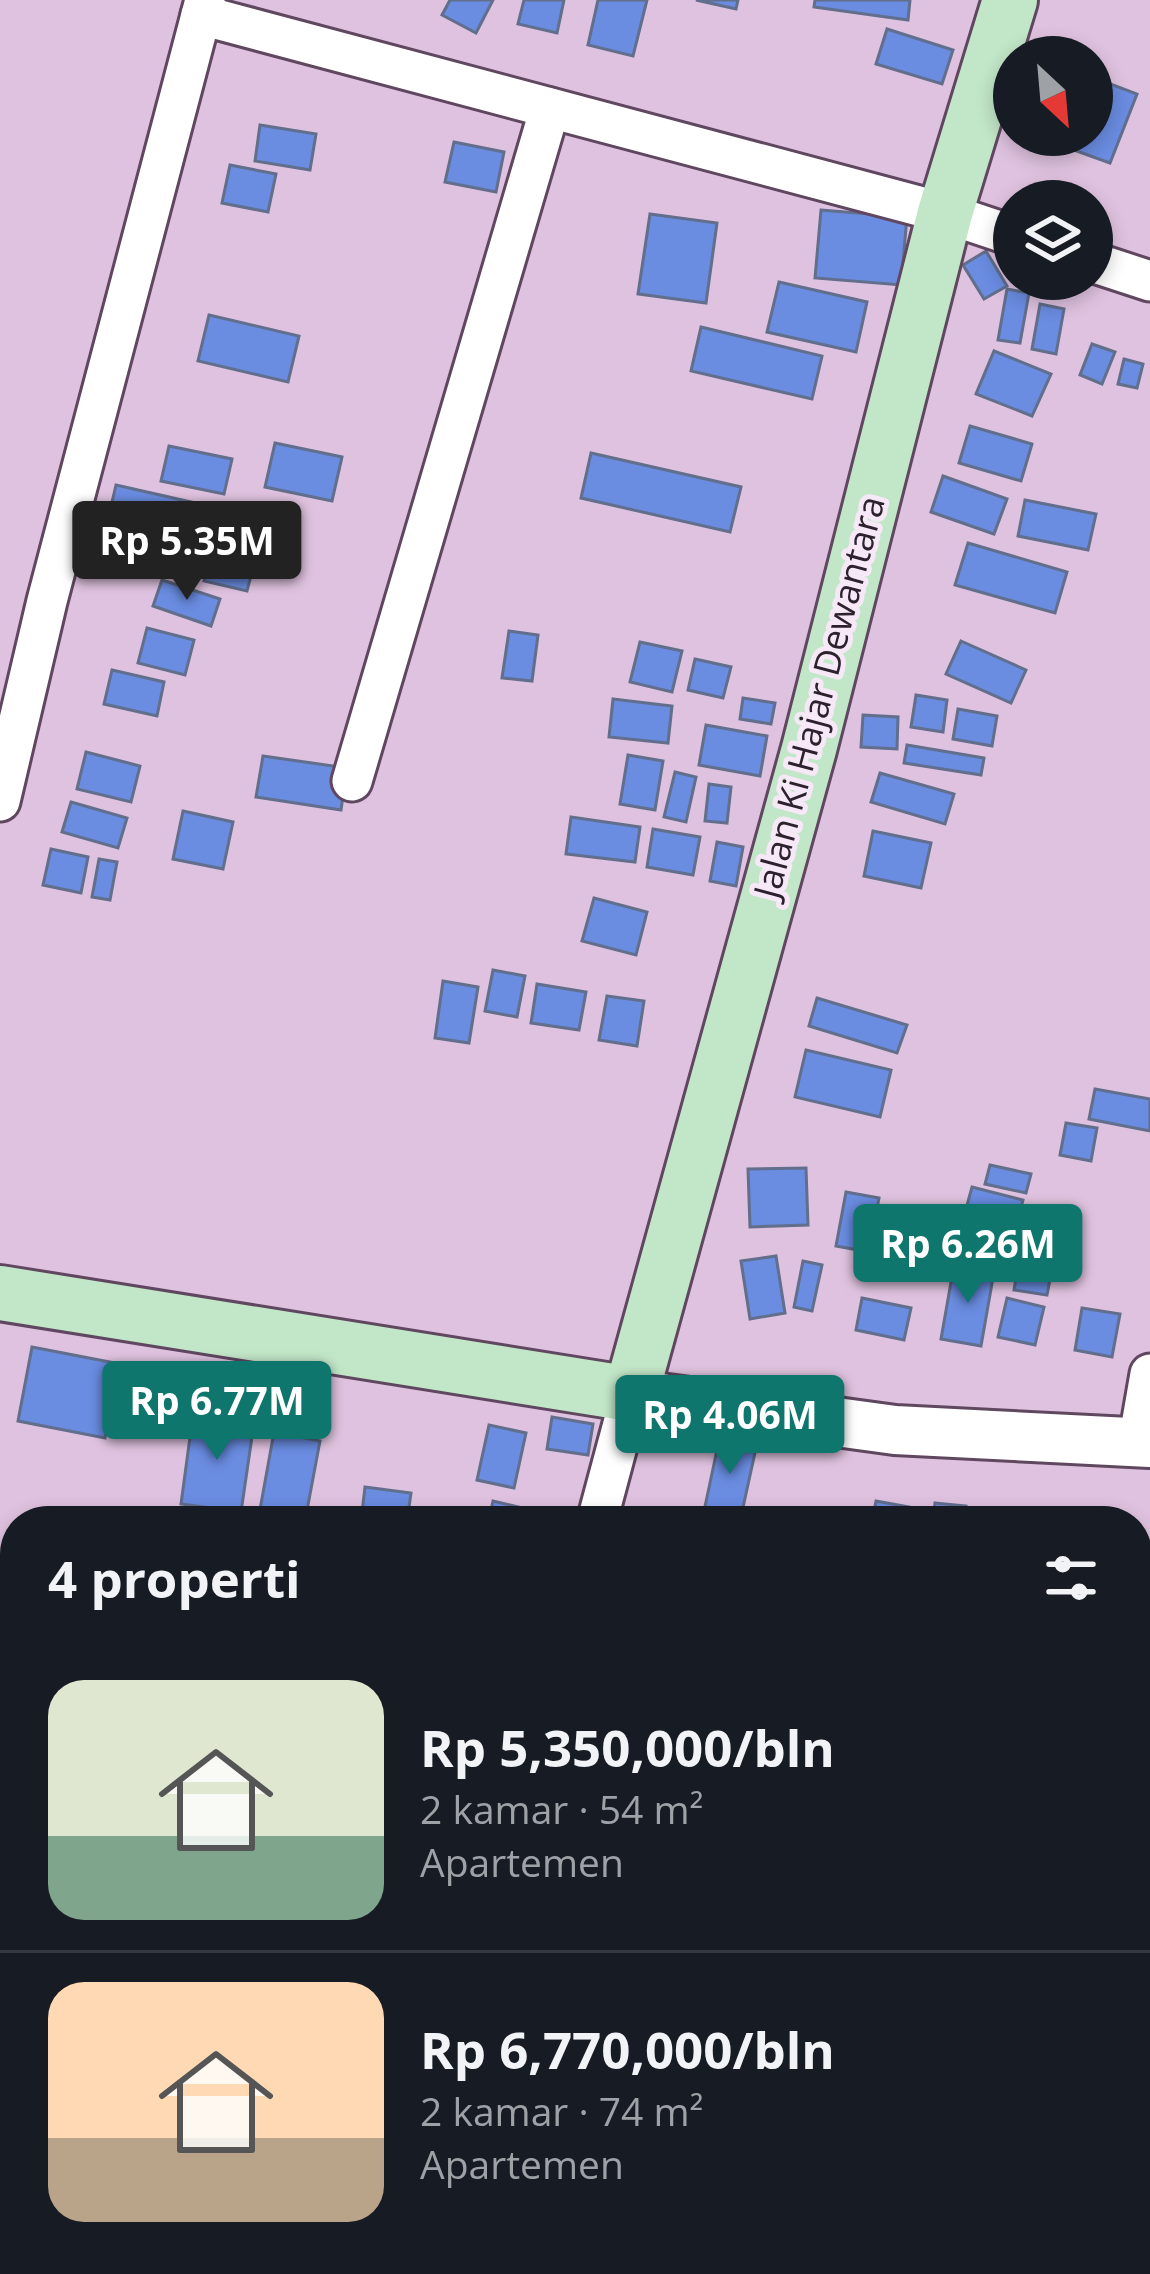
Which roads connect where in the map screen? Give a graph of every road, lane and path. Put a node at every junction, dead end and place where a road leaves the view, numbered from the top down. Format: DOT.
graph roads {
  1 [pos="1010,0"];
  2 [pos="203,7"];
  3 [pos="550,108"];
  4 [pos="945,213"];
  5 [pos="993,229"];
  6 [pos="1113,269"];
  7 [pos="1150,281"];
  8 [pos="352,781"];
  9 [pos="0,801"];
  10 [pos="0,1293"];
  11 [pos="1150,1374"];
  12 [pos="632,1394"];
  13 [pos="1144,1443"];
  14 [pos="601,1506"];
  1 -- 4 [label="main road, Jalan Ki Hajar Dewantara"];
  2 -- 3 [label="street"];
  2 -- 9 [label="street"];
  3 -- 4 [label="street"];
  3 -- 8 [label="street"];
  4 -- 5 [label="street"];
  4 -- 12 [label="main road, Jalan Ki Hajar Dewantara"];
  6 -- 7 [label="street"];
  10 -- 12 [label="main road"];
  11 -- 13 [label="street"];
  12 -- 13 [label="street"];
  12 -- 14 [label="street"];
}
